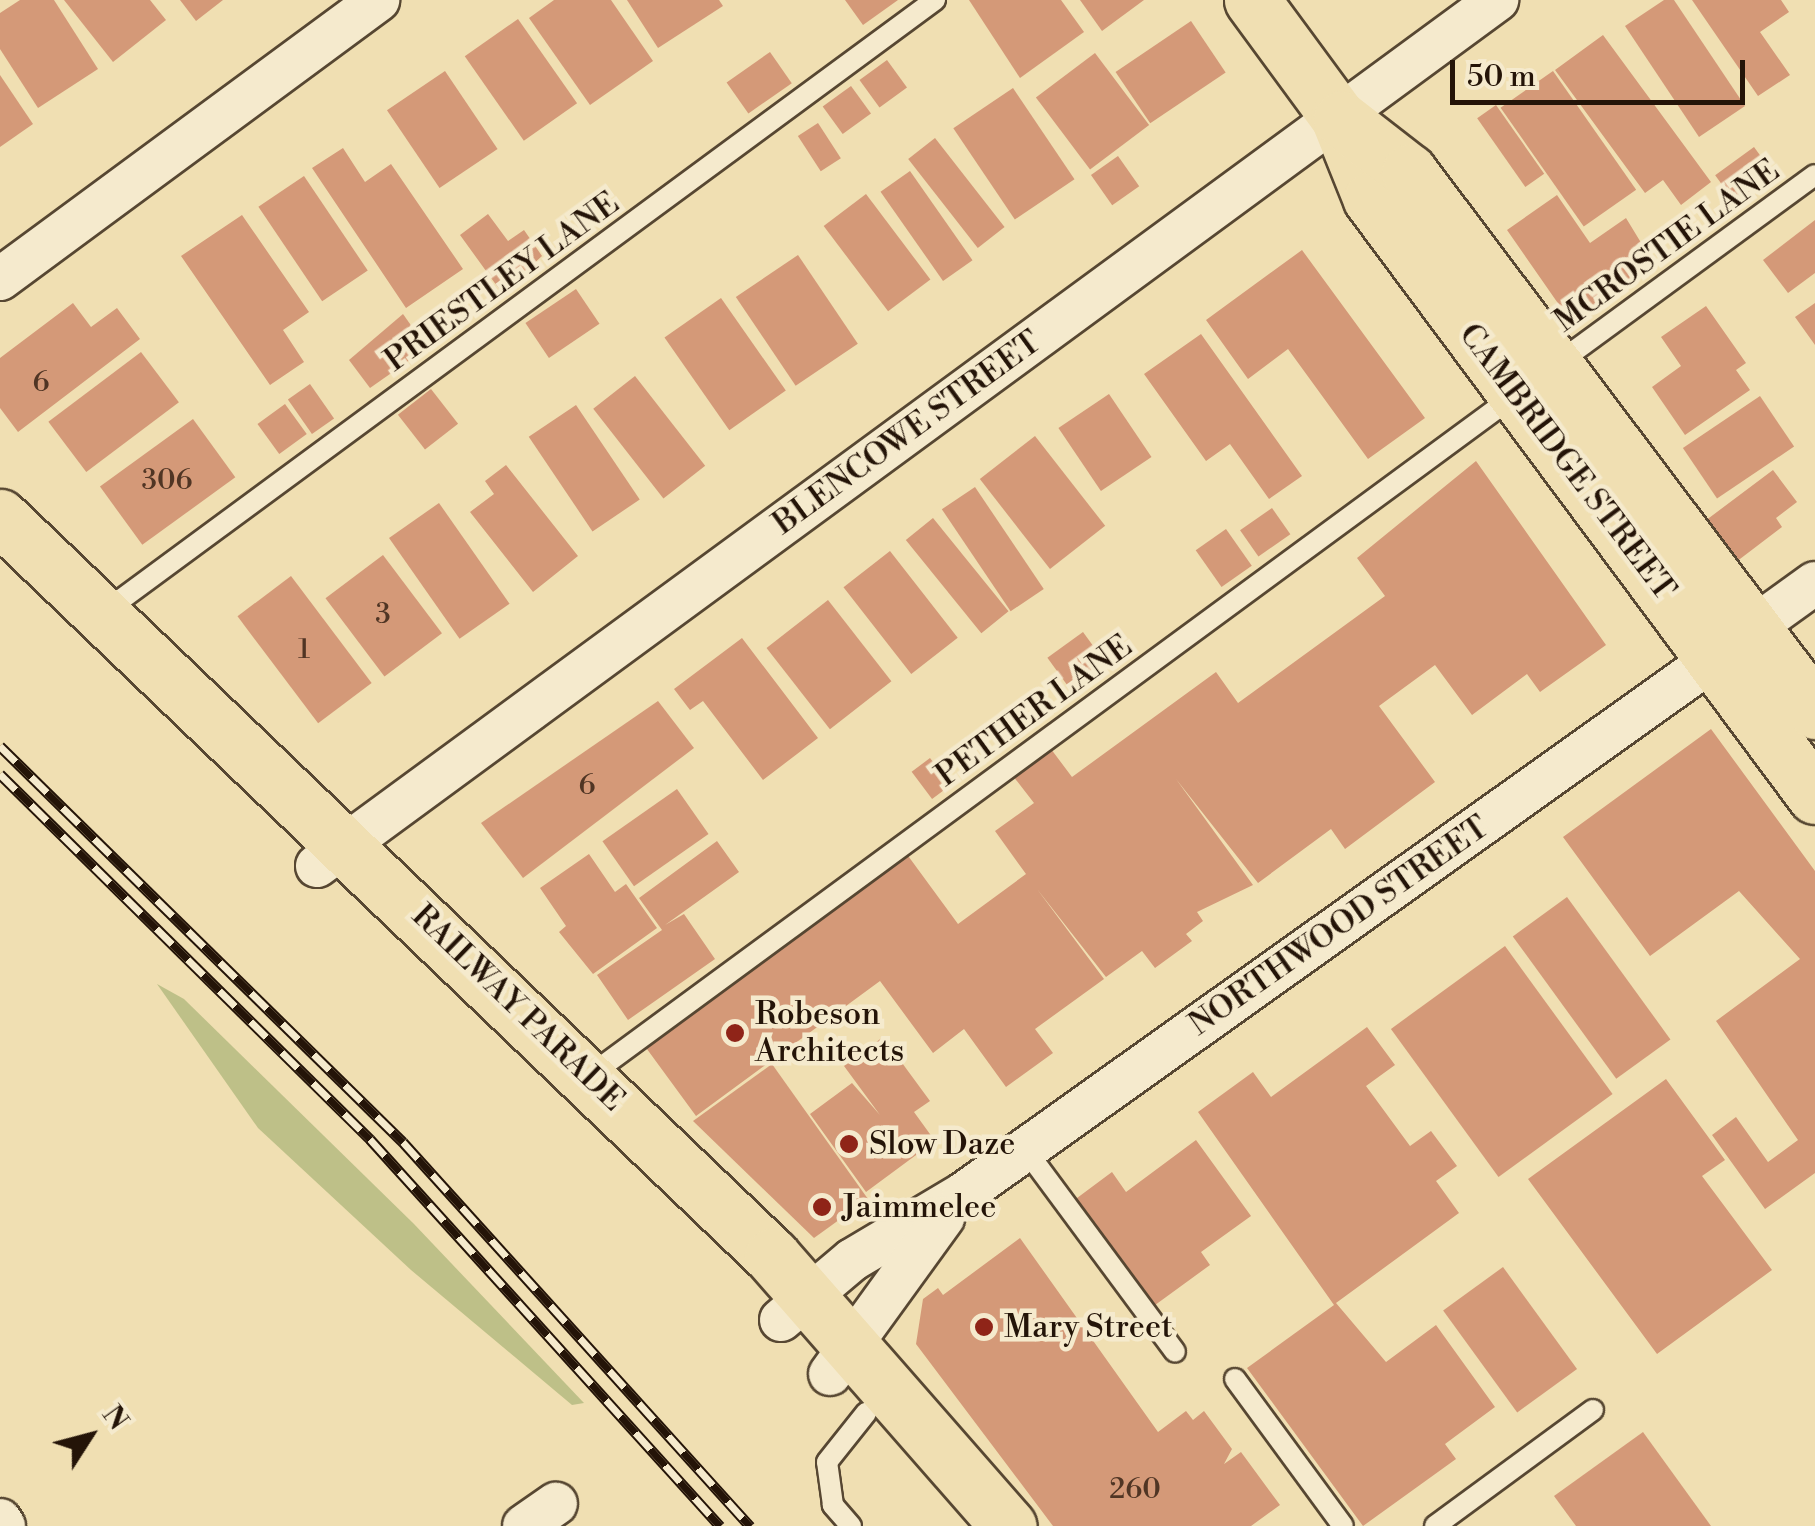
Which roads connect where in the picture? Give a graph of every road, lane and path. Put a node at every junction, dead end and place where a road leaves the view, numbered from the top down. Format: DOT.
graph roads {
  1 [pos="378,0"];
  2 [pos="935,0"];
  3 [pos="1252,0"];
  4 [pos="1497,0"];
  5 [pos="1338,117"];
  6 [pos="1815,175"];
  7 [pos="0,279"];
  8 [pos="1536,380"];
  9 [pos="0,517"];
  10 [pos="0,568"];
  11 [pos="1815,582"];
  12 [pos="104,612"];
  13 [pos="1734,642"];
  14 [pos="1815,711"];
  15 [pos="1815,771"];
  16 [pos="1815,796"];
  17 [pos="332,854"];
  18 [pos="588,1076"];
  19 [pos="1026,1150"];
  20 [pos="962,1194"];
  21 [pos="795,1308"];
  22 [pos="1175,1352"];
  23 [pos="849,1376"];
  24 [pos="1235,1379"];
  25 [pos="1592,1410"];
  26 [pos="0,1520"];
  27 [pos="4,1526"];
  28 [pos="851,1526"];
  29 [pos="962,1526"];
  30 [pos="1008,1526"];
  31 [pos="1344,1526"];
  32 [pos="1435,1526"];
  1 -- 7 [label="street"];
  2 -- 12 [label="lane, PRIESTLEY LANE"];
  3 -- 5 [label="main road, CAMBRIDGE STREET"];
  4 -- 5 [label="street, BLENCOWE STREET"];
  5 -- 8 [label="main road, CAMBRIDGE STREET"];
  5 -- 17 [label="street, BLENCOWE STREET"];
  6 -- 8 [label="lane, MCROSTIE LANE"];
  8 -- 13 [label="main road, CAMBRIDGE STREET"];
  8 -- 18 [label="lane, PETHER LANE"];
  9 -- 12 [label="main road, RAILWAY PARADE"];
  10 -- 17 [label="main road, RAILWAY PARADE"];
  11 -- 13 [label="street, NORTHWOOD STREET"];
  12 -- 17 [label="main road, RAILWAY PARADE"];
  13 -- 14 [label="main road, CAMBRIDGE STREET"];
  13 -- 15 [label="main road"];
  13 -- 16 [label="main road, CAMBRIDGE STREET"];
  13 -- 19 [label="street, NORTHWOOD STREET"];
  17 -- 18 [label="main road, RAILWAY PARADE"];
  17 -- 21 [label="main road, RAILWAY PARADE"];
  18 -- 21 [label="main road, RAILWAY PARADE"];
  19 -- 20 [label="street, NORTHWOOD STREET"];
  19 -- 22 [label="lane"];
  20 -- 21 [label="street, NORTHWOOD STREET"];
  20 -- 23 [label="street, NORTHWOOD STREET"];
  21 -- 23 [label="main road, RAILWAY PARADE"];
  23 -- 28 [label="lane"];
  23 -- 29 [label="main road, RAILWAY PARADE"];
  23 -- 30 [label="main road, RAILWAY PARADE"];
  24 -- 31 [label="lane"];
  25 -- 32 [label="lane"];
  26 -- 27 [label="street"];
}
